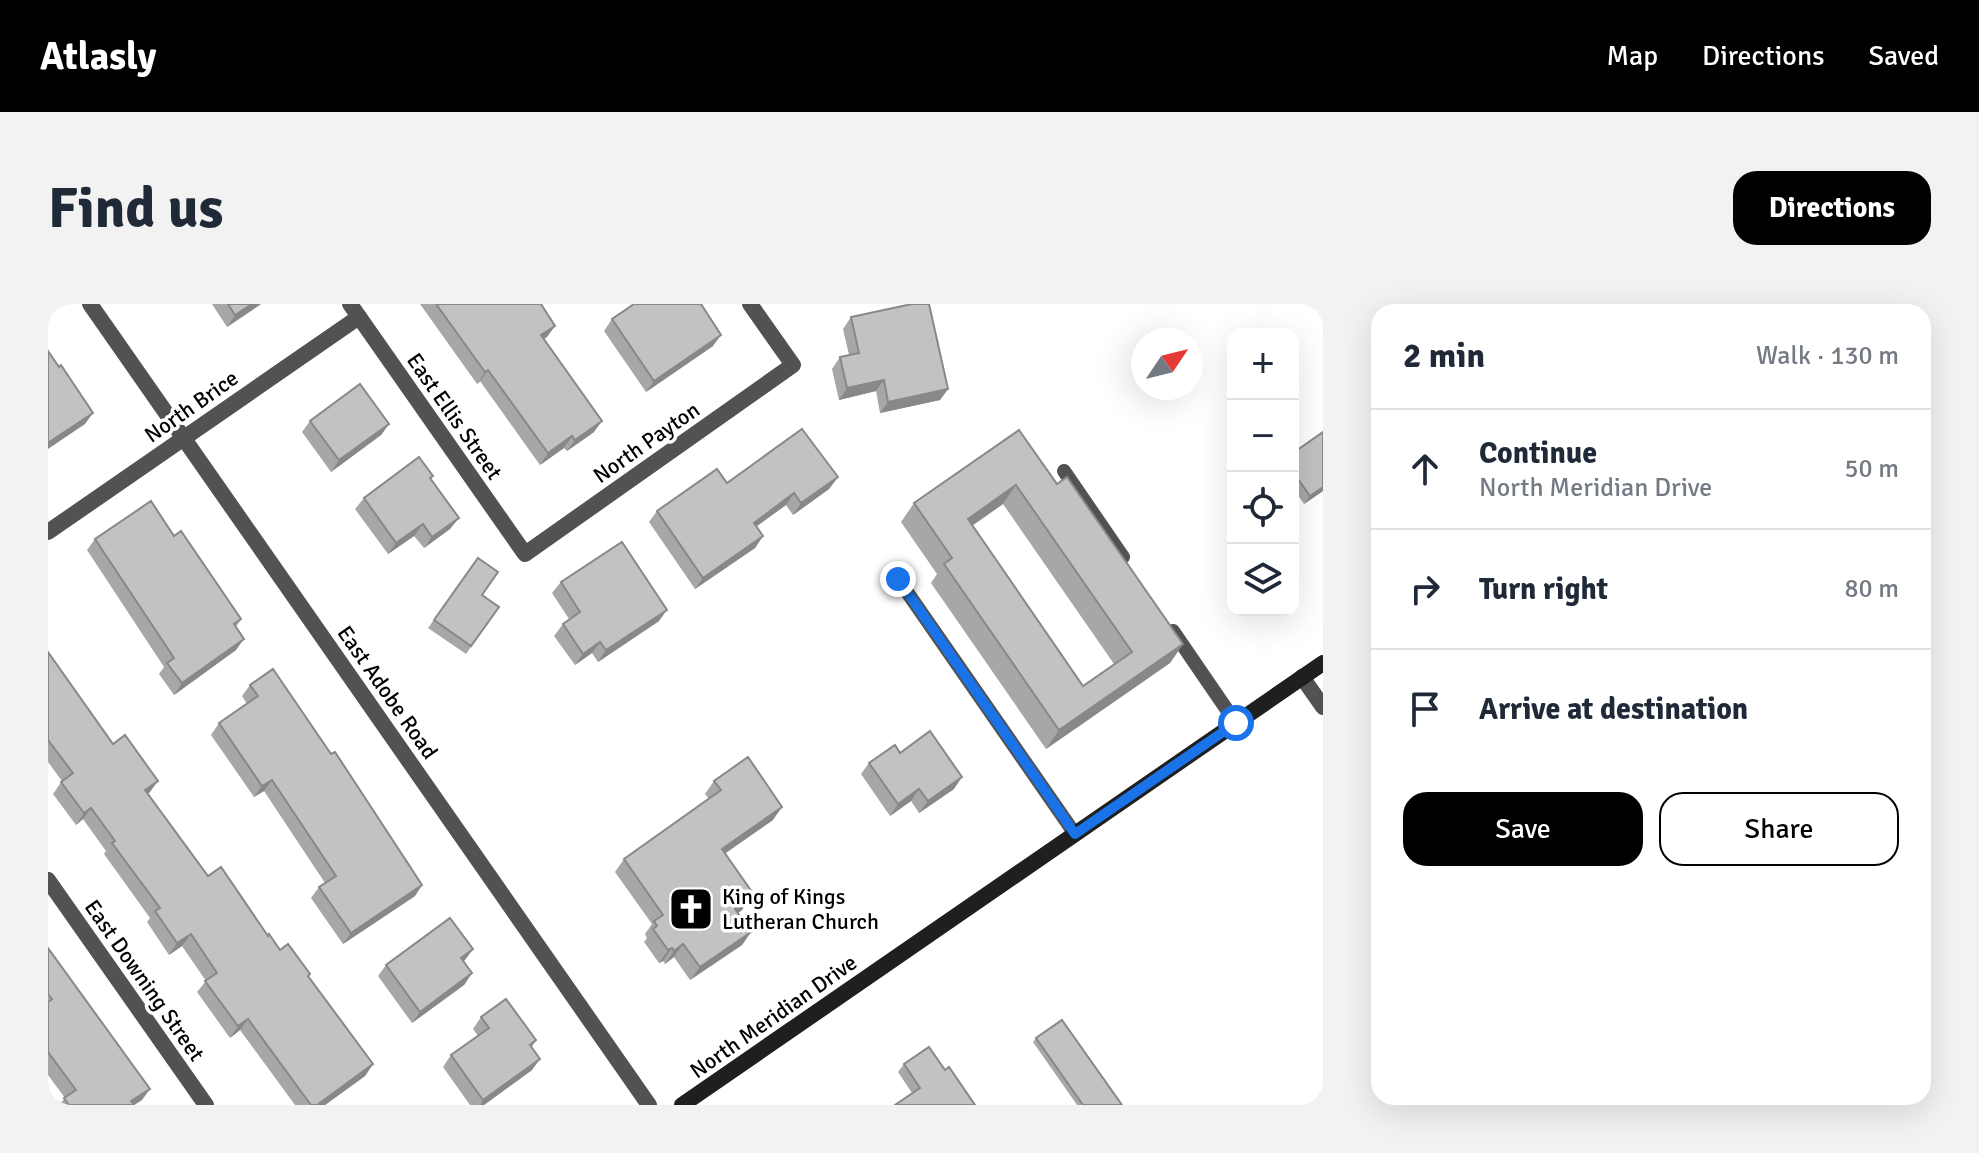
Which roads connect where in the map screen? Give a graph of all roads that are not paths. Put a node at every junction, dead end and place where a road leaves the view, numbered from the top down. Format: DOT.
graph roads {
  1 [pos="90,304"];
  2 [pos="750,304"];
  3 [pos="355,310"];
  4 [pos="184,437"];
  5 [pos="1064,471"];
  6 [pos="48,532"];
  7 [pos="525,554"];
  8 [pos="1133,572"];
  9 [pos="898,579"];
  10 [pos="1167,622"];
  11 [pos="1323,663"];
  12 [pos="1302,677"];
  13 [pos="1323,707"];
  14 [pos="1236,723"];
  15 [pos="1075,834"];
  16 [pos="48,880"];
  17 [pos="206,1105"];
  18 [pos="649,1105"];
  19 [pos="682,1105"];
  1 -- 4 [label="street, East Adobe Road"];
  2 -- 7 [label="street, North Payton"];
  3 -- 4 [label="street, North Brice"];
  3 -- 7 [label="street, East Ellis Street"];
  4 -- 6 [label="street, North Brice"];
  4 -- 18 [label="street, East Adobe Road"];
  5 -- 8 [label="lane"];
  9 -- 15 [label="lane"];
  10 -- 14 [label="lane"];
  11 -- 12 [label="street, North Meridian Drive"];
  12 -- 13 [label="street"];
  12 -- 14 [label="street, North Meridian Drive"];
  14 -- 15 [label="street, North Meridian Drive"];
  15 -- 19 [label="street, North Meridian Drive"];
  16 -- 17 [label="street, East Downing Street"];
}
